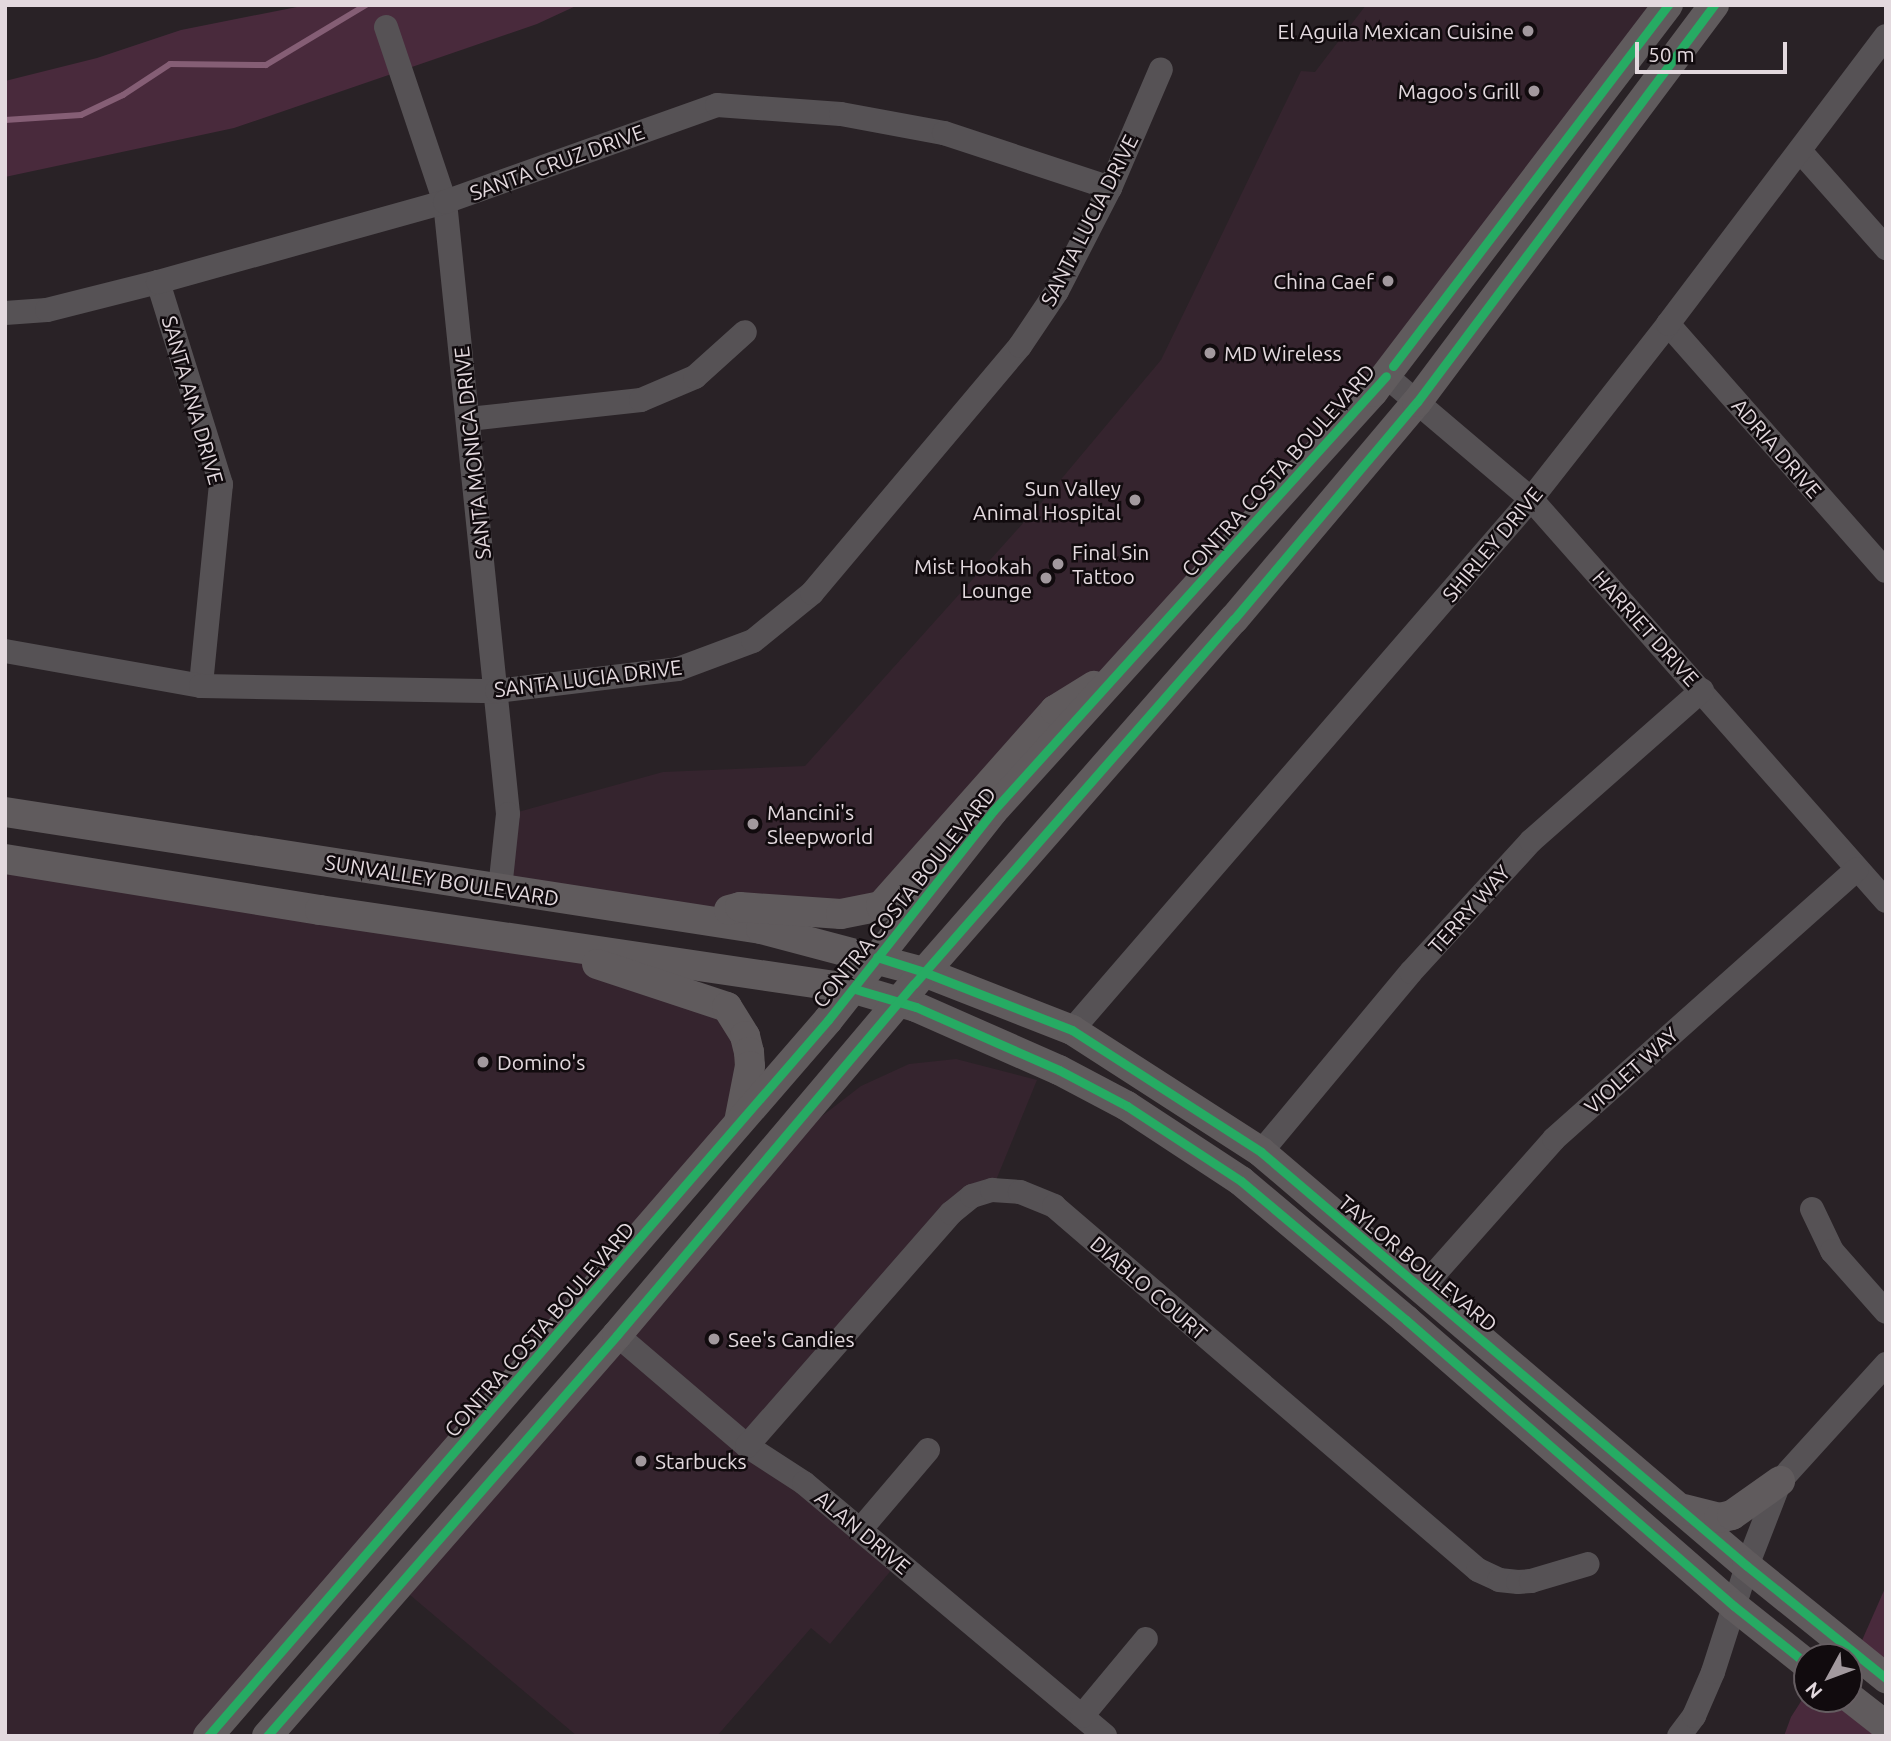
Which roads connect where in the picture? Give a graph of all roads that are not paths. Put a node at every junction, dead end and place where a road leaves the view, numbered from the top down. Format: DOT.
graph roads {
  1 [pos="1668,5"];
  2 [pos="1714,5"];
  3 [pos="386,27"];
  4 [pos="1886,37"];
  5 [pos="1161,69"];
  6 [pos="1800,151"];
  7 [pos="1110,188"];
  8 [pos="444,202"];
  9 [pos="1886,248"];
  10 [pos="158,282"];
  11 [pos="5,313"];
  12 [pos="1668,324"];
  13 [pos="745,332"];
  14 [pos="1386,376"];
  15 [pos="1417,402"];
  16 [pos="469,419"];
  17 [pos="1531,499"];
  18 [pos="1886,571"];
  19 [pos="5,651"];
  20 [pos="1114,678"];
  21 [pos="201,686"];
  22 [pos="1702,690"];
  23 [pos="497,691"];
  24 [pos="5,812"];
  25 [pos="5,859"];
  26 [pos="1857,869"];
  27 [pos="500,889"];
  28 [pos="1886,901"];
  29 [pos="332,911"];
  30 [pos="692,920"];
  31 [pos="523,939"];
  32 [pos="877,957"];
  33 [pos="924,972"];
  34 [pos="855,989"];
  35 [pos="899,1002"];
  36 [pos="1072,1030"];
  37 [pos="738,1126"];
  38 [pos="1261,1152"];
  39 [pos="1812,1209"];
  40 [pos="666,1211"];
  41 [pos="1421,1289"];
  42 [pos="1886,1312"];
  43 [pos="617,1335"];
  44 [pos="1886,1364"];
  45 [pos="747,1446"];
  46 [pos="928,1450"];
  47 [pos="1780,1481"];
  48 [pos="1680,1508"];
  49 [pos="860,1530"];
  50 [pos="1588,1564"];
  51 [pos="1747,1566"];
  52 [pos="1734,1606"];
  53 [pos="1146,1639"];
  54 [pos="1793,1653"];
  55 [pos="1886,1678"];
  56 [pos="1863,1708"];
  57 [pos="1082,1716"];
  58 [pos="1886,1726"];
  59 [pos="208,1736"];
  60 [pos="267,1736"];
  61 [pos="1105,1736"];
  62 [pos="1679,1736"];
  1 -- 14 [label="main road, CONTRA COSTA BOULEVARD"];
  2 -- 15 [label="main road"];
  3 -- 8 [label="street, SANTA MONICA DRIVE"];
  4 -- 6 [label="street, SHIRLEY DRIVE"];
  5 -- 7 [label="street, SANTA LUCIA DRIVE"];
  6 -- 9 [label="street"];
  6 -- 12 [label="street, SHIRLEY DRIVE"];
  7 -- 8 [label="street, SANTA CRUZ DRIVE"];
  7 -- 23 [label="street, SANTA LUCIA DRIVE"];
  8 -- 10 [label="street, SANTA CRUZ DRIVE"];
  8 -- 16 [label="street, SANTA MONICA DRIVE"];
  10 -- 11 [label="street, SANTA CRUZ DRIVE"];
  10 -- 21 [label="street, SANTA ANA DRIVE"];
  12 -- 17 [label="street, SHIRLEY DRIVE"];
  12 -- 18 [label="street, ADRIA DRIVE"];
  13 -- 16 [label="street"];
  14 -- 15 [label="street, HARRIET DRIVE"];
  14 -- 20 [label="main road, CONTRA COSTA BOULEVARD"];
  15 -- 17 [label="street, HARRIET DRIVE"];
  15 -- 33 [label="main road"];
  16 -- 23 [label="street, SANTA MONICA DRIVE"];
  17 -- 22 [label="street, HARRIET DRIVE"];
  17 -- 36 [label="street, SHIRLEY DRIVE"];
  19 -- 21 [label="street, SANTA LUCIA DRIVE"];
  20 -- 30 [label="main road"];
  20 -- 32 [label="main road, CONTRA COSTA BOULEVARD"];
  21 -- 23 [label="street, SANTA LUCIA DRIVE"];
  22 -- 26 [label="street, HARRIET DRIVE"];
  22 -- 38 [label="street, TERRY WAY"];
  23 -- 27 [label="street, SANTA MONICA DRIVE"];
  24 -- 27 [label="main road, SUNVALLEY BOULEVARD"];
  25 -- 29 [label="main road"];
  26 -- 28 [label="street, HARRIET DRIVE"];
  26 -- 41 [label="street, VIOLET WAY"];
  27 -- 29 [label="main road"];
  27 -- 30 [label="main road, SUNVALLEY BOULEVARD"];
  29 -- 31 [label="main road"];
  30 -- 32 [label="main road, SUNVALLEY BOULEVARD"];
  31 -- 34 [label="main road"];
  31 -- 37 [label="main road"];
  32 -- 33 [label="main road, TAYLOR BOULEVARD"];
  32 -- 34 [label="main road, CONTRA COSTA BOULEVARD"];
  33 -- 35 [label="main road"];
  33 -- 36 [label="main road, TAYLOR BOULEVARD"];
  34 -- 35 [label="main road"];
  34 -- 37 [label="main road, CONTRA COSTA BOULEVARD"];
  35 -- 43 [label="main road"];
  35 -- 52 [label="main road"];
  36 -- 38 [label="main road, TAYLOR BOULEVARD"];
  37 -- 40 [label="main road, CONTRA COSTA BOULEVARD"];
  38 -- 41 [label="main road, TAYLOR BOULEVARD"];
  39 -- 42 [label="street"];
  40 -- 43 [label="main road"];
  40 -- 59 [label="main road, CONTRA COSTA BOULEVARD"];
  41 -- 48 [label="main road, TAYLOR BOULEVARD"];
  43 -- 45 [label="street, ALAN DRIVE"];
  43 -- 60 [label="main road"];
  44 -- 47 [label="street"];
  45 -- 49 [label="street, ALAN DRIVE"];
  45 -- 50 [label="street, DIABLO COURT"];
  46 -- 49 [label="street"];
  47 -- 48 [label="main road"];
  47 -- 51 [label="street"];
  48 -- 51 [label="main road, TAYLOR BOULEVARD"];
  49 -- 57 [label="street, ALAN DRIVE"];
  51 -- 52 [label="street"];
  51 -- 55 [label="main road, TAYLOR BOULEVARD"];
  52 -- 54 [label="main road"];
  52 -- 62 [label="street"];
  53 -- 57 [label="street"];
  56 -- 58 [label="main road"];
  57 -- 61 [label="street, ALAN DRIVE"];
}
